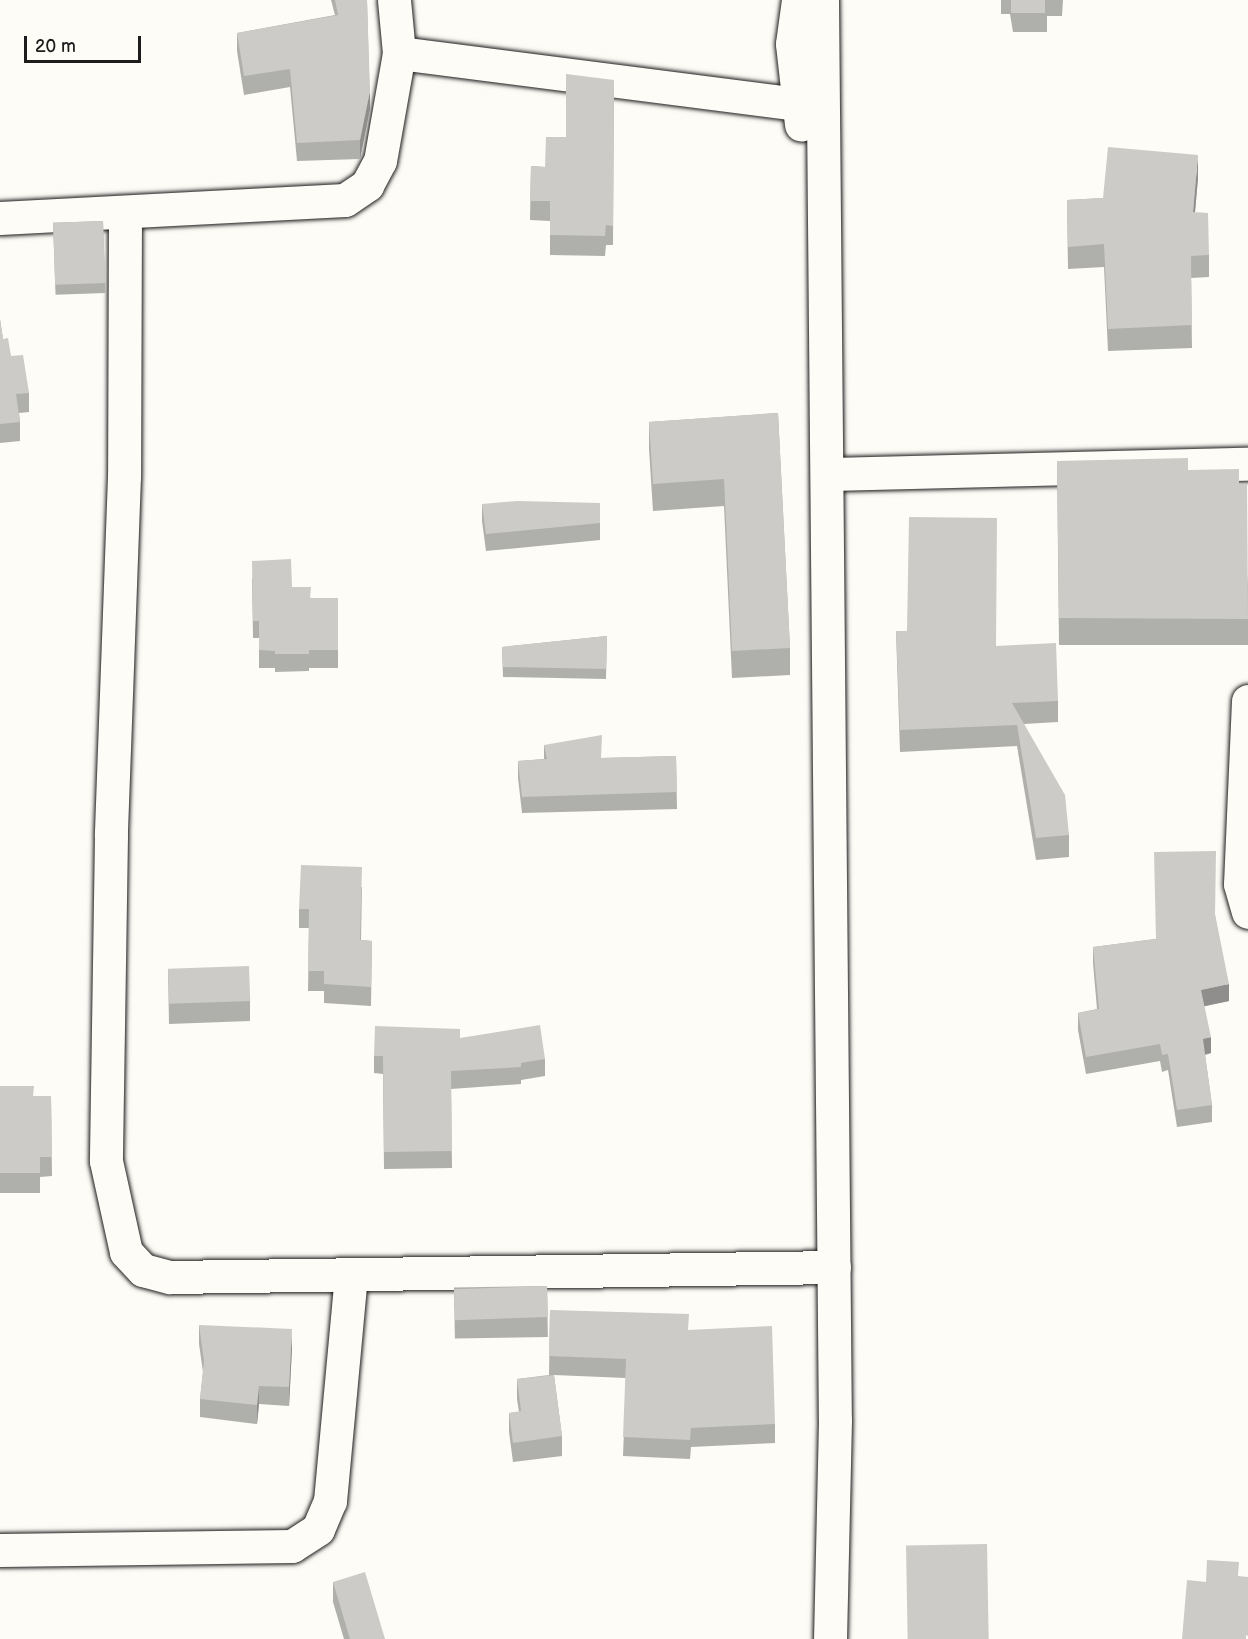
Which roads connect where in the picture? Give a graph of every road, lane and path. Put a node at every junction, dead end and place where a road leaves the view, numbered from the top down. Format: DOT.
graph roads {
  1 [pos="394,0"];
  2 [pos="798,0"];
  3 [pos="822,0"];
  4 [pos="399,53"];
  5 [pos="798,104"];
  6 [pos="824,210"];
  7 [pos="125,212"];
  8 [pos="0,218"];
  9 [pos="1248,464"];
  10 [pos="827,474"];
  11 [pos="1248,701"];
  12 [pos="1248,912"];
  13 [pos="834,1267"];
  14 [pos="351,1275"];
  15 [pos="0,1550"];
  16 [pos="830,1639"];
  1 -- 4 [label="street"];
  2 -- 5 [label="street"];
  3 -- 6 [label="street"];
  4 -- 5 [label="street"];
  4 -- 7 [label="street"];
  5 -- 6 [label="street"];
  6 -- 10 [label="street"];
  7 -- 8 [label="street"];
  7 -- 14 [label="street"];
  9 -- 10 [label="street"];
  10 -- 13 [label="street"];
  11 -- 12 [label="street"];
  13 -- 14 [label="street"];
  13 -- 16 [label="street"];
  14 -- 15 [label="street"];
}
